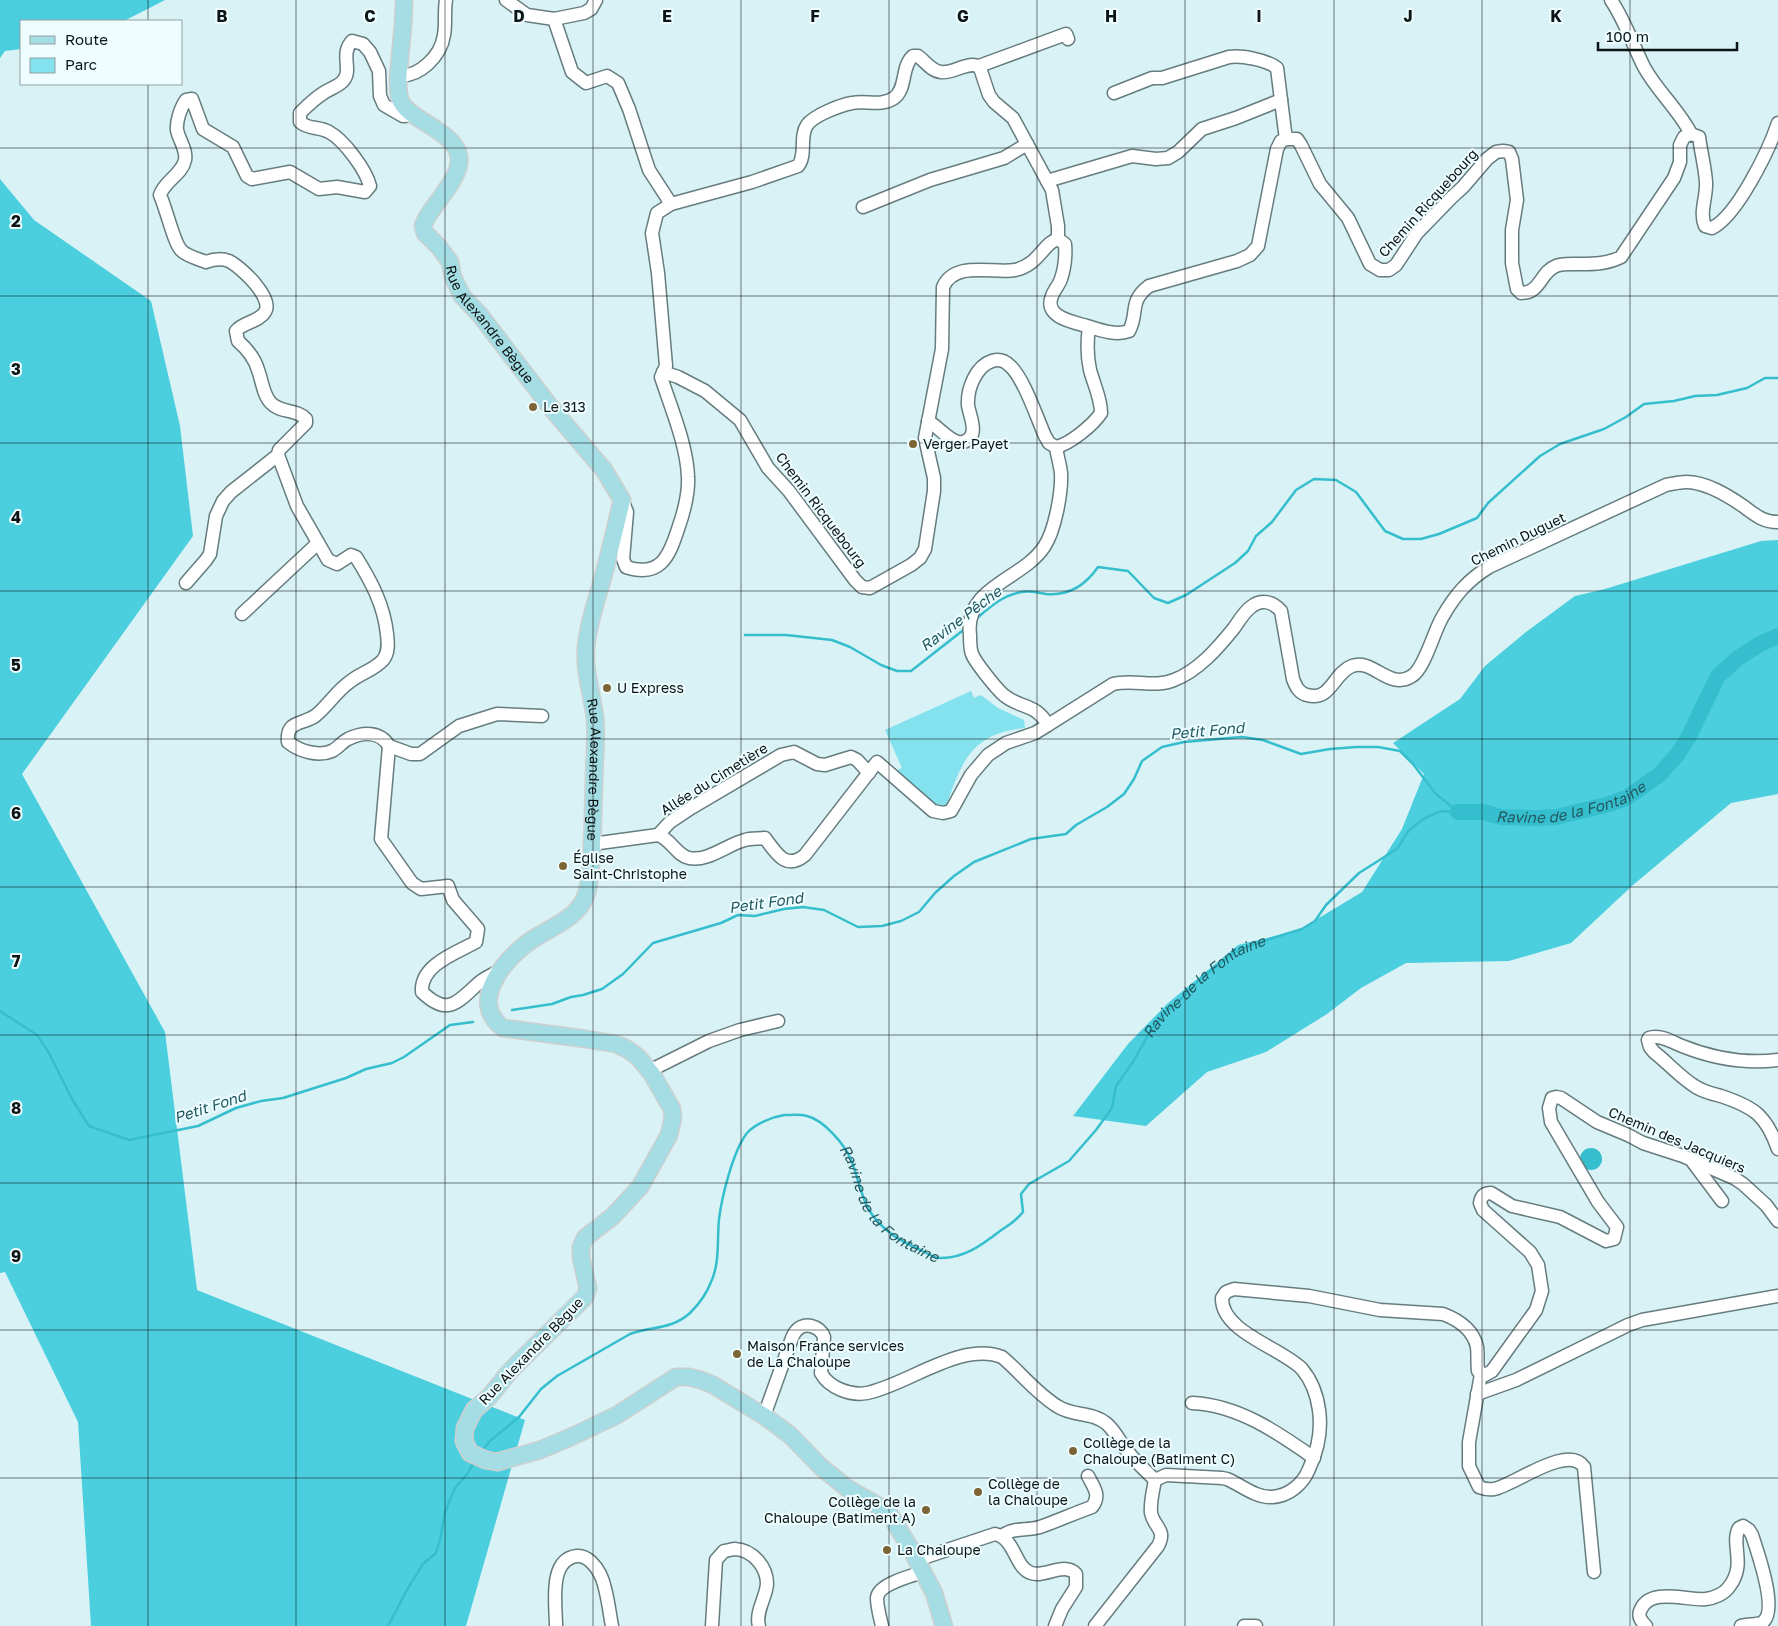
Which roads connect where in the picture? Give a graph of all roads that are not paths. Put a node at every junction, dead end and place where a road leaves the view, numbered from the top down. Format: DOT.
graph roads {
  1 [pos="404,0"];
  2 [pos="446,0"];
  3 [pos="506,0"];
  4 [pos="596,0"];
  5 [pos="1611,0"];
  6 [pos="554,19"];
  7 [pos="1068,39"];
  8 [pos="979,66"];
  9 [pos="398,75"];
  10 [pos="1114,93"];
  11 [pos="1281,100"];
  12 [pos="414,115"];
  13 [pos="1778,123"];
  14 [pos="1691,134"];
  15 [pos="1288,139"];
  16 [pos="1028,144"];
  17 [pos="1048,181"];
  18 [pos="671,204"];
  19 [pos="864,207"];
  20 [pos="1058,239"];
  21 [pos="1090,327"];
  22 [pos="664,372"];
  23 [pos="928,421"];
  24 [pos="1056,446"];
  25 [pos="278,454"];
  26 [pos="622,500"];
  27 [pos="1778,522"];
  28 [pos="318,543"];
  29 [pos="186,583"];
  30 [pos="242,614"];
  31 [pos="542,716"];
  32 [pos="1048,725"];
  33 [pos="388,746"];
  34 [pos="869,773"];
  35 [pos="658,835"];
  36 [pos="592,844"];
  37 [pos="503,969"];
  38 [pos="778,1021"];
  39 [pos="1778,1060"];
  40 [pos="650,1071"];
  41 [pos="1778,1149"];
  42 [pos="1691,1160"];
  43 [pos="1722,1201"];
  44 [pos="1778,1221"];
  45 [pos="1778,1296"];
  46 [pos="1481,1374"];
  47 [pos="1477,1394"];
  48 [pos="1192,1403"];
  49 [pos="764,1416"];
  50 [pos="1314,1458"];
  51 [pos="1088,1476"];
  52 [pos="1155,1480"];
  53 [pos="1002,1536"];
  54 [pos="920,1566"];
  55 [pos="1594,1572"];
  56 [pos="556,1626"];
  57 [pos="612,1626"];
  58 [pos="712,1626"];
  59 [pos="759,1626"];
  60 [pos="882,1626"];
  61 [pos="944,1626"];
  62 [pos="1055,1626"];
  63 [pos="1095,1626"];
  64 [pos="1244,1626"];
  65 [pos="1256,1626"];
  66 [pos="1646,1626"];
  67 [pos="1741,1626"];
  1 -- 9 [label="main road, Rue Alexandre Bègue"];
  2 -- 9 [label="street"];
  3 -- 6 [label="street"];
  4 -- 6 [label="street"];
  5 -- 14 [label="street"];
  6 -- 18 [label="street"];
  7 -- 8 [label="street"];
  8 -- 16 [label="street"];
  8 -- 18 [label="street"];
  9 -- 12 [label="main road, Rue Alexandre Bègue"];
  10 -- 11 [label="street"];
  11 -- 15 [label="street"];
  11 -- 17 [label="street"];
  12 -- 25 [label="street"];
  12 -- 26 [label="main road, Rue Alexandre Bègue"];
  13 -- 14 [label="street"];
  14 -- 15 [label="street, Chemin Ricquebourg"];
  15 -- 21 [label="street"];
  16 -- 17 [label="street"];
  16 -- 19 [label="street"];
  17 -- 20 [label="street"];
  18 -- 22 [label="street"];
  20 -- 21 [label="street"];
  20 -- 23 [label="street, Chemin Ricquebourg"];
  21 -- 24 [label="street"];
  22 -- 23 [label="street, Chemin Ricquebourg"];
  22 -- 26 [label="street"];
  23 -- 24 [label="street"];
  24 -- 32 [label="street"];
  25 -- 28 [label="street"];
  25 -- 29 [label="street"];
  26 -- 36 [label="main road, Rue Alexandre Bègue"];
  27 -- 32 [label="street, Chemin Duguet"];
  28 -- 30 [label="street"];
  28 -- 33 [label="street"];
  31 -- 33 [label="street"];
  32 -- 34 [label="street"];
  33 -- 37 [label="street"];
  34 -- 35 [label="street, Allée du Cimetière"];
  34 -- 35 [label="street"];
  35 -- 36 [label="street"];
  36 -- 37 [label="main road, Rue Alexandre Bègue"];
  37 -- 40 [label="main road, Rue Alexandre Bègue"];
  38 -- 40 [label="street"];
  39 -- 41 [label="street"];
  40 -- 49 [label="main road, Rue Alexandre Bègue"];
  42 -- 43 [label="street"];
  42 -- 44 [label="street, Chemin des Jacquiers"];
  42 -- 46 [label="street, Chemin des Jacquiers"];
  45 -- 47 [label="street"];
  46 -- 47 [label="street"];
  46 -- 50 [label="street"];
  47 -- 55 [label="street"];
  48 -- 50 [label="street"];
  49 -- 52 [label="street"];
  49 -- 54 [label="main road"];
  50 -- 52 [label="street"];
  51 -- 53 [label="street"];
  52 -- 63 [label="street"];
  53 -- 54 [label="street"];
  53 -- 62 [label="street"];
  54 -- 60 [label="street"];
  54 -- 61 [label="main road"];
  56 -- 57 [label="street"];
  58 -- 59 [label="street"];
  64 -- 65 [label="street"];
  66 -- 67 [label="street"];
}
